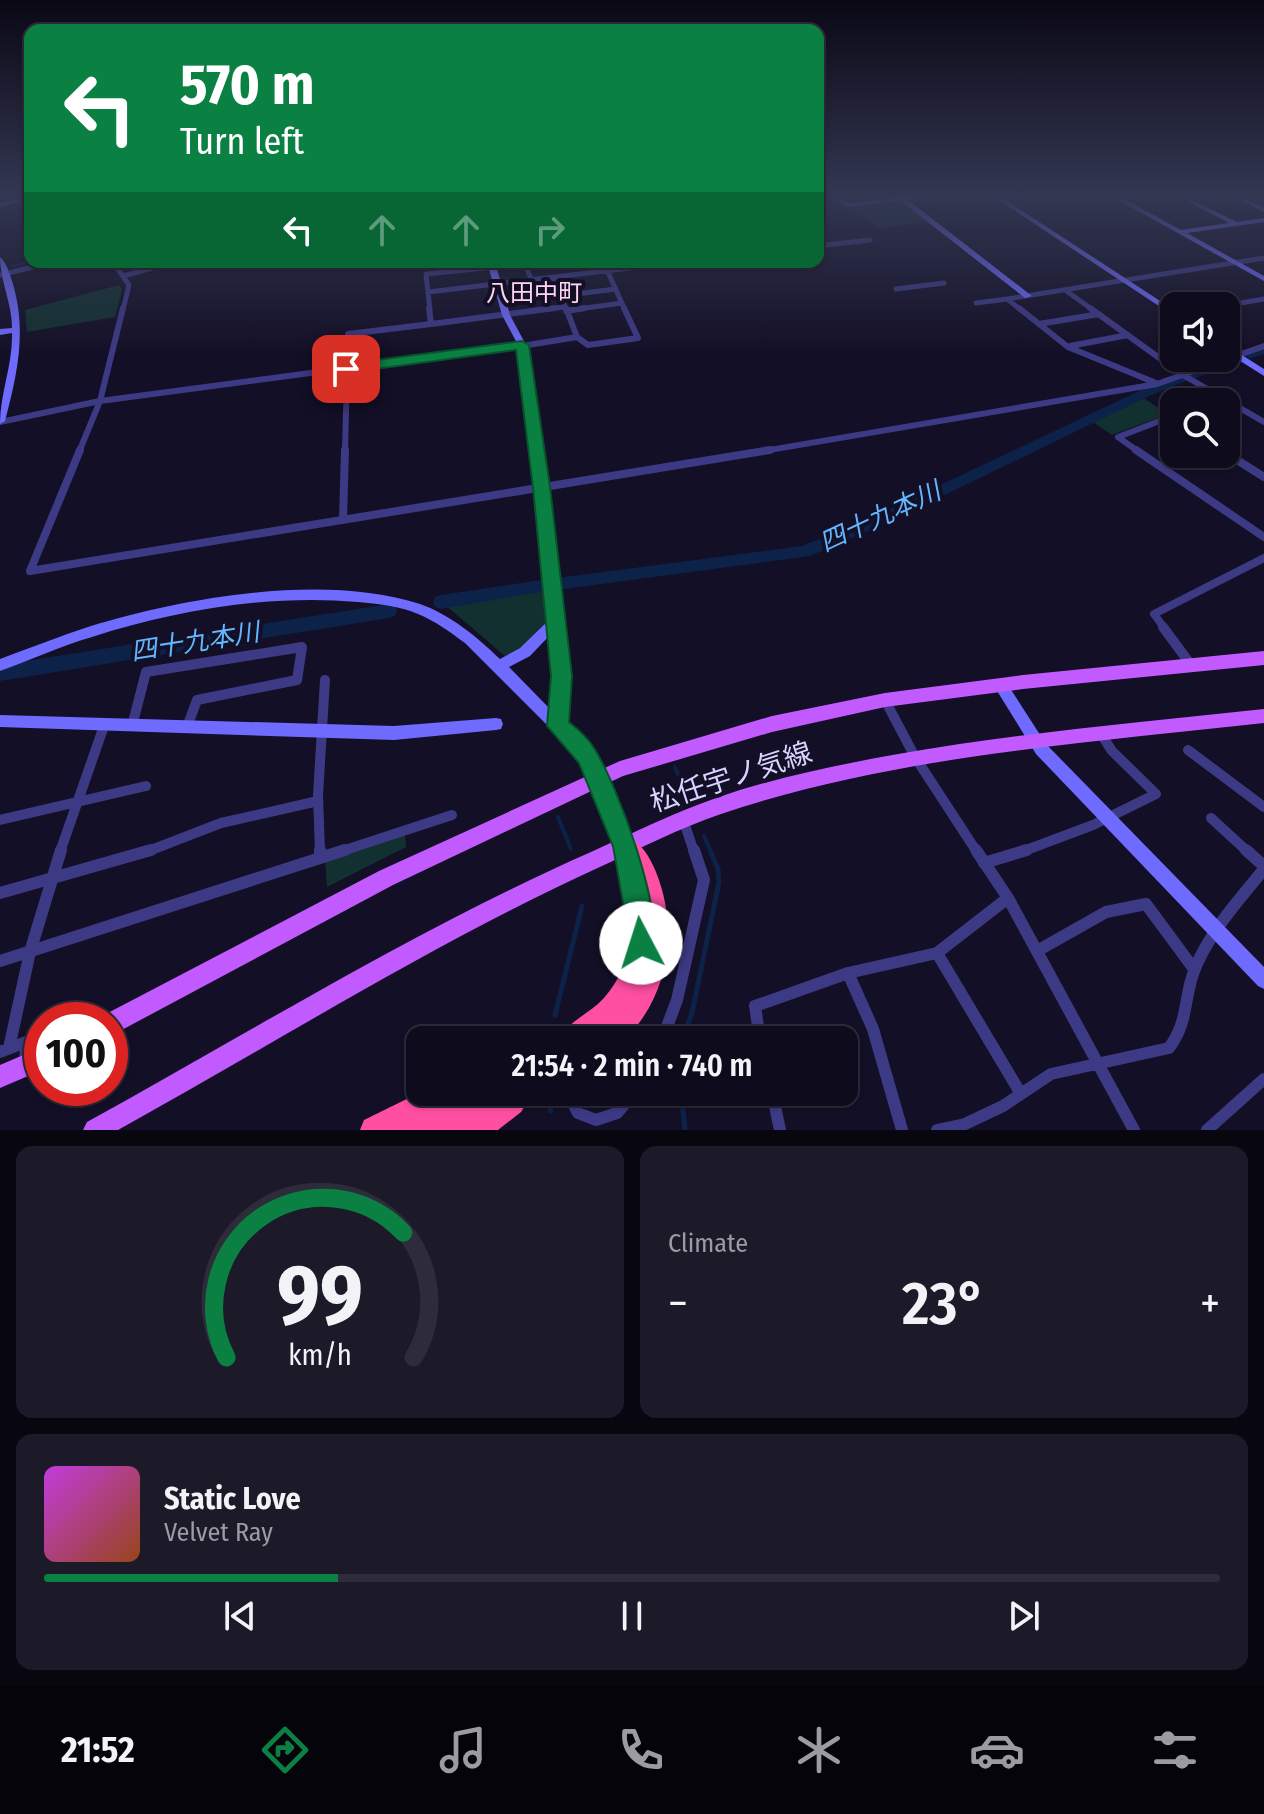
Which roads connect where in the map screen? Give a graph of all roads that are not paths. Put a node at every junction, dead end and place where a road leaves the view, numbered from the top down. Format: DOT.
graph roads {
  1 [pos="969,250"];
  2 [pos="1078,250"];
  3 [pos="1211,250"];
  4 [pos="1264,258"];
  5 [pos="0,259"];
  6 [pos="1234,263"];
  7 [pos="28,268"];
  8 [pos="117,268"];
  9 [pos="152,268"];
  10 [pos="462,268"];
  11 [pos="493,268"];
  12 [pos="527,268"];
  13 [pos="626,268"];
  14 [pos="607,270"];
  15 [pos="3,274"];
  16 [pos="123,276"];
  17 [pos="553,277"];
  18 [pos="531,279"];
  19 [pos="1264,279"];
  20 [pos="1124,280"];
  21 [pos="944,283"];
  22 [pos="495,285"];
  23 [pos="616,289"];
  24 [pos="896,289"];
  25 [pos="1065,290"];
  26 [pos="428,292"];
  27 [pos="560,296"];
  28 [pos="1028,296"];
  29 [pos="1007,299"];
  30 [pos="1264,299"];
  31 [pos="622,303"];
  32 [pos="976,303"];
  33 [pos="1240,303"];
  34 [pos="1160,304"];
  35 [pos="566,309"];
  36 [pos="1099,314"];
  37 [pos="506,315"];
  38 [pos="431,324"];
  39 [pos="1039,324"];
  40 [pos="17,330"];
  41 [pos="0,332"];
  42 [pos="1128,335"];
  43 [pos="577,337"];
  44 [pos="522,345"];
  45 [pos="1264,346"];
  46 [pos="1068,347"];
  47 [pos="1240,354"];
  48 [pos="1240,358"];
  49 [pos="346,369"];
  50 [pos="1191,372"];
  51 [pos="1264,373"];
  52 [pos="1183,375"];
  53 [pos="1157,384"];
  54 [pos="100,401"];
  55 [pos="1160,421"];
  56 [pos="0,422"];
  57 [pos="1264,422"];
  58 [pos="1240,462"];
  59 [pos="1160,466"];
  60 [pos="1163,468"];
  61 [pos="1264,477"];
  62 [pos="542,487"];
  63 [pos="343,520"];
  64 [pos="1264,525"];
  65 [pos="1254,530"];
  66 [pos="1264,537"];
  67 [pos="1264,558"];
  68 [pos="556,621"];
  69 [pos="1264,658"];
  70 [pos="0,665"];
  71 [pos="1191,665"];
  72 [pos="497,667"];
  73 [pos="325,680"];
  74 [pos="1001,686"];
  75 [pos="885,700"];
  76 [pos="1264,716"];
  77 [pos="0,721"];
  78 [pos="496,724"];
  79 [pos="104,726"];
  80 [pos="558,726"];
  81 [pos="132,727"];
  82 [pos="186,728"];
  83 [pos="321,731"];
  84 [pos="1101,734"];
  85 [pos="1034,741"];
  86 [pos="1188,750"];
  87 [pos="915,757"];
  88 [pos="597,779"];
  89 [pos="146,786"];
  90 [pos="78,801"];
  91 [pos="318,801"];
  92 [pos="1264,807"];
  93 [pos="452,815"];
  94 [pos="1211,818"];
  95 [pos="683,819"];
  96 [pos="1111,819"];
  97 [pos="0,820"];
  98 [pos="625,846"];
  99 [pos="320,857"];
  100 [pos="984,863"];
  101 [pos="1264,868"];
  102 [pos="50,880"];
  103 [pos="0,893"];
  104 [pos="1008,898"];
  105 [pos="1215,929"];
  106 [pos="1037,951"];
  107 [pos="30,952"];
  108 [pos="937,953"];
  109 [pos="0,961"];
  110 [pos="1194,969"];
  111 [pos="848,973"];
  112 [pos="1264,980"];
  113 [pos="128,1014"];
  114 [pos="592,1026"];
  115 [pos="619,1026"];
  116 [pos="667,1026"];
  117 [pos="758,1026"];
  118 [pos="24,1043"];
  119 [pos="5,1050"];
  120 [pos="1099,1064"];
  121 [pos="24,1066"];
  122 [pos="0,1077"];
  123 [pos="1264,1079"];
  124 [pos="1021,1094"];
  125 [pos="421,1106"];
  126 [pos="454,1106"];
  127 [pos="495,1106"];
  128 [pos="506,1106"];
  129 [pos="572,1106"];
  130 [pos="625,1106"];
  131 [pos="775,1106"];
  132 [pos="95,1130"];
  133 [pos="374,1130"];
  134 [pos="407,1130"];
  135 [pos="444,1130"];
  136 [pos="476,1130"];
  137 [pos="780,1130"];
  138 [pos="902,1130"];
  139 [pos="937,1130"];
  140 [pos="1134,1130"];
  141 [pos="1207,1130"];
  1 -- 28 [label="street"];
  2 -- 20 [label="street"];
  3 -- 6 [label="street"];
  4 -- 6 [label="street"];
  5 -- 15 [label="street"];
  6 -- 19 [label="street"];
  6 -- 20 [label="street"];
  7 -- 15 [label="street"];
  8 -- 16 [label="street"];
  9 -- 16 [label="street"];
  10 -- 26 [label="street"];
  11 -- 22 [label="street"];
  12 -- 18 [label="street"];
  13 -- 14 [label="street"];
  14 -- 17 [label="street"];
  14 -- 23 [label="street"];
  15 -- 40 [label="street"];
  16 -- 54 [label="street"];
  17 -- 18 [label="street"];
  17 -- 27 [label="street"];
  18 -- 22 [label="street"];
  20 -- 25 [label="street"];
  20 -- 34 [label="street"];
  21 -- 24 [label="street"];
  22 -- 26 [label="street"];
  22 -- 37 [label="street"];
  23 -- 27 [label="street"];
  23 -- 31 [label="street"];
  25 -- 28 [label="street"];
  25 -- 36 [label="street"];
  26 -- 38 [label="street"];
  27 -- 35 [label="street"];
  28 -- 29 [label="street"];
  29 -- 32 [label="street"];
  29 -- 39 [label="street"];
  30 -- 33 [label="street"];
  31 -- 35 [label="street"];
  31 -- 43 [label="street"];
  35 -- 37 [label="street"];
  35 -- 43 [label="street"];
  36 -- 39 [label="street"];
  36 -- 42 [label="street"];
  37 -- 38 [label="street"];
  37 -- 44 [label="street"];
  38 -- 49 [label="street"];
  39 -- 46 [label="street"];
  40 -- 41 [label="street"];
  40 -- 56 [label="street"];
  42 -- 46 [label="street"];
  42 -- 52 [label="street"];
  43 -- 44 [label="street"];
  44 -- 49 [label="street"];
  44 -- 62 [label="street"];
  45 -- 47 [label="street"];
  46 -- 53 [label="street"];
  48 -- 51 [label="street"];
  49 -- 54 [label="street"];
  49 -- 63 [label="street"];
  50 -- 52 [label="street"];
  52 -- 53 [label="street"];
  52 -- 57 [label="street"];
  53 -- 62 [label="street"];
  54 -- 56 [label="street"];
  54 -- 63 [label="street"];
  55 -- 59 [label="street"];
  58 -- 61 [label="street"];
  60 -- 65 [label="street"];
  62 -- 63 [label="street"];
  62 -- 68 [label="street"];
  64 -- 65 [label="street"];
  65 -- 66 [label="street"];
  67 -- 71 [label="street"];
  68 -- 72 [label="street"];
  68 -- 80 [label="street"];
  69 -- 71 [label="main road, 松任宇ノ気線"];
  70 -- 72 [label="street"];
  71 -- 74 [label="main road, 松任宇ノ気線"];
  72 -- 80 [label="street"];
  73 -- 83 [label="street"];
  74 -- 75 [label="main road, 松任宇ノ気線"];
  74 -- 85 [label="street"];
  75 -- 87 [label="street"];
  75 -- 88 [label="main road, 松任宇ノ気線"];
  76 -- 84 [label="main road, 松任宇ノ気線"];
  77 -- 79 [label="street"];
  78 -- 83 [label="street"];
  79 -- 81 [label="street"];
  79 -- 90 [label="street"];
  80 -- 88 [label="street"];
  81 -- 82 [label="street"];
  81 -- 82 [label="street"];
  82 -- 83 [label="street"];
  83 -- 91 [label="street"];
  84 -- 85 [label="main road, 松任宇ノ気線"];
  84 -- 96 [label="street"];
  85 -- 87 [label="main road, 松任宇ノ気線"];
  85 -- 96 [label="street"];
  86 -- 92 [label="street"];
  87 -- 95 [label="main road, 松任宇ノ気線"];
  87 -- 100 [label="street"];
  88 -- 98 [label="street"];
  88 -- 113 [label="main road, 松任宇ノ気線"];
  89 -- 90 [label="street"];
  90 -- 97 [label="street"];
  90 -- 102 [label="street"];
  91 -- 99 [label="street"];
  91 -- 102 [label="street"];
  93 -- 99 [label="street"];
  94 -- 101 [label="street"];
  95 -- 98 [label="main road, 松任宇ノ気線"];
  95 -- 116 [label="street"];
  96 -- 100 [label="street"];
  96 -- 105 [label="street"];
  98 -- 114 [label="highway"];
  98 -- 115 [label="highway"];
  98 -- 132 [label="main road, 松任宇ノ気線"];
  99 -- 107 [label="street"];
  100 -- 104 [label="street"];
  101 -- 105 [label="street"];
  102 -- 103 [label="street"];
  102 -- 107 [label="street"];
  104 -- 106 [label="street"];
  104 -- 108 [label="street"];
  105 -- 110 [label="street"];
  105 -- 112 [label="street"];
  106 -- 110 [label="street"];
  106 -- 120 [label="street"];
  107 -- 109 [label="street"];
  107 -- 119 [label="street"];
  108 -- 111 [label="street"];
  108 -- 124 [label="street"];
  110 -- 120 [label="street"];
  111 -- 117 [label="street"];
  111 -- 138 [label="street"];
  118 -- 119 [label="street"];
  120 -- 124 [label="street"];
  120 -- 140 [label="street"];
  121 -- 122 [label="main road"];
  123 -- 141 [label="street"];
  124 -- 139 [label="street"];
  125 -- 133 [label="highway"];
  126 -- 134 [label="highway"];
  127 -- 135 [label="highway"];
  128 -- 136 [label="highway"];
  129 -- 130 [label="street"];
  131 -- 137 [label="street"];
}
